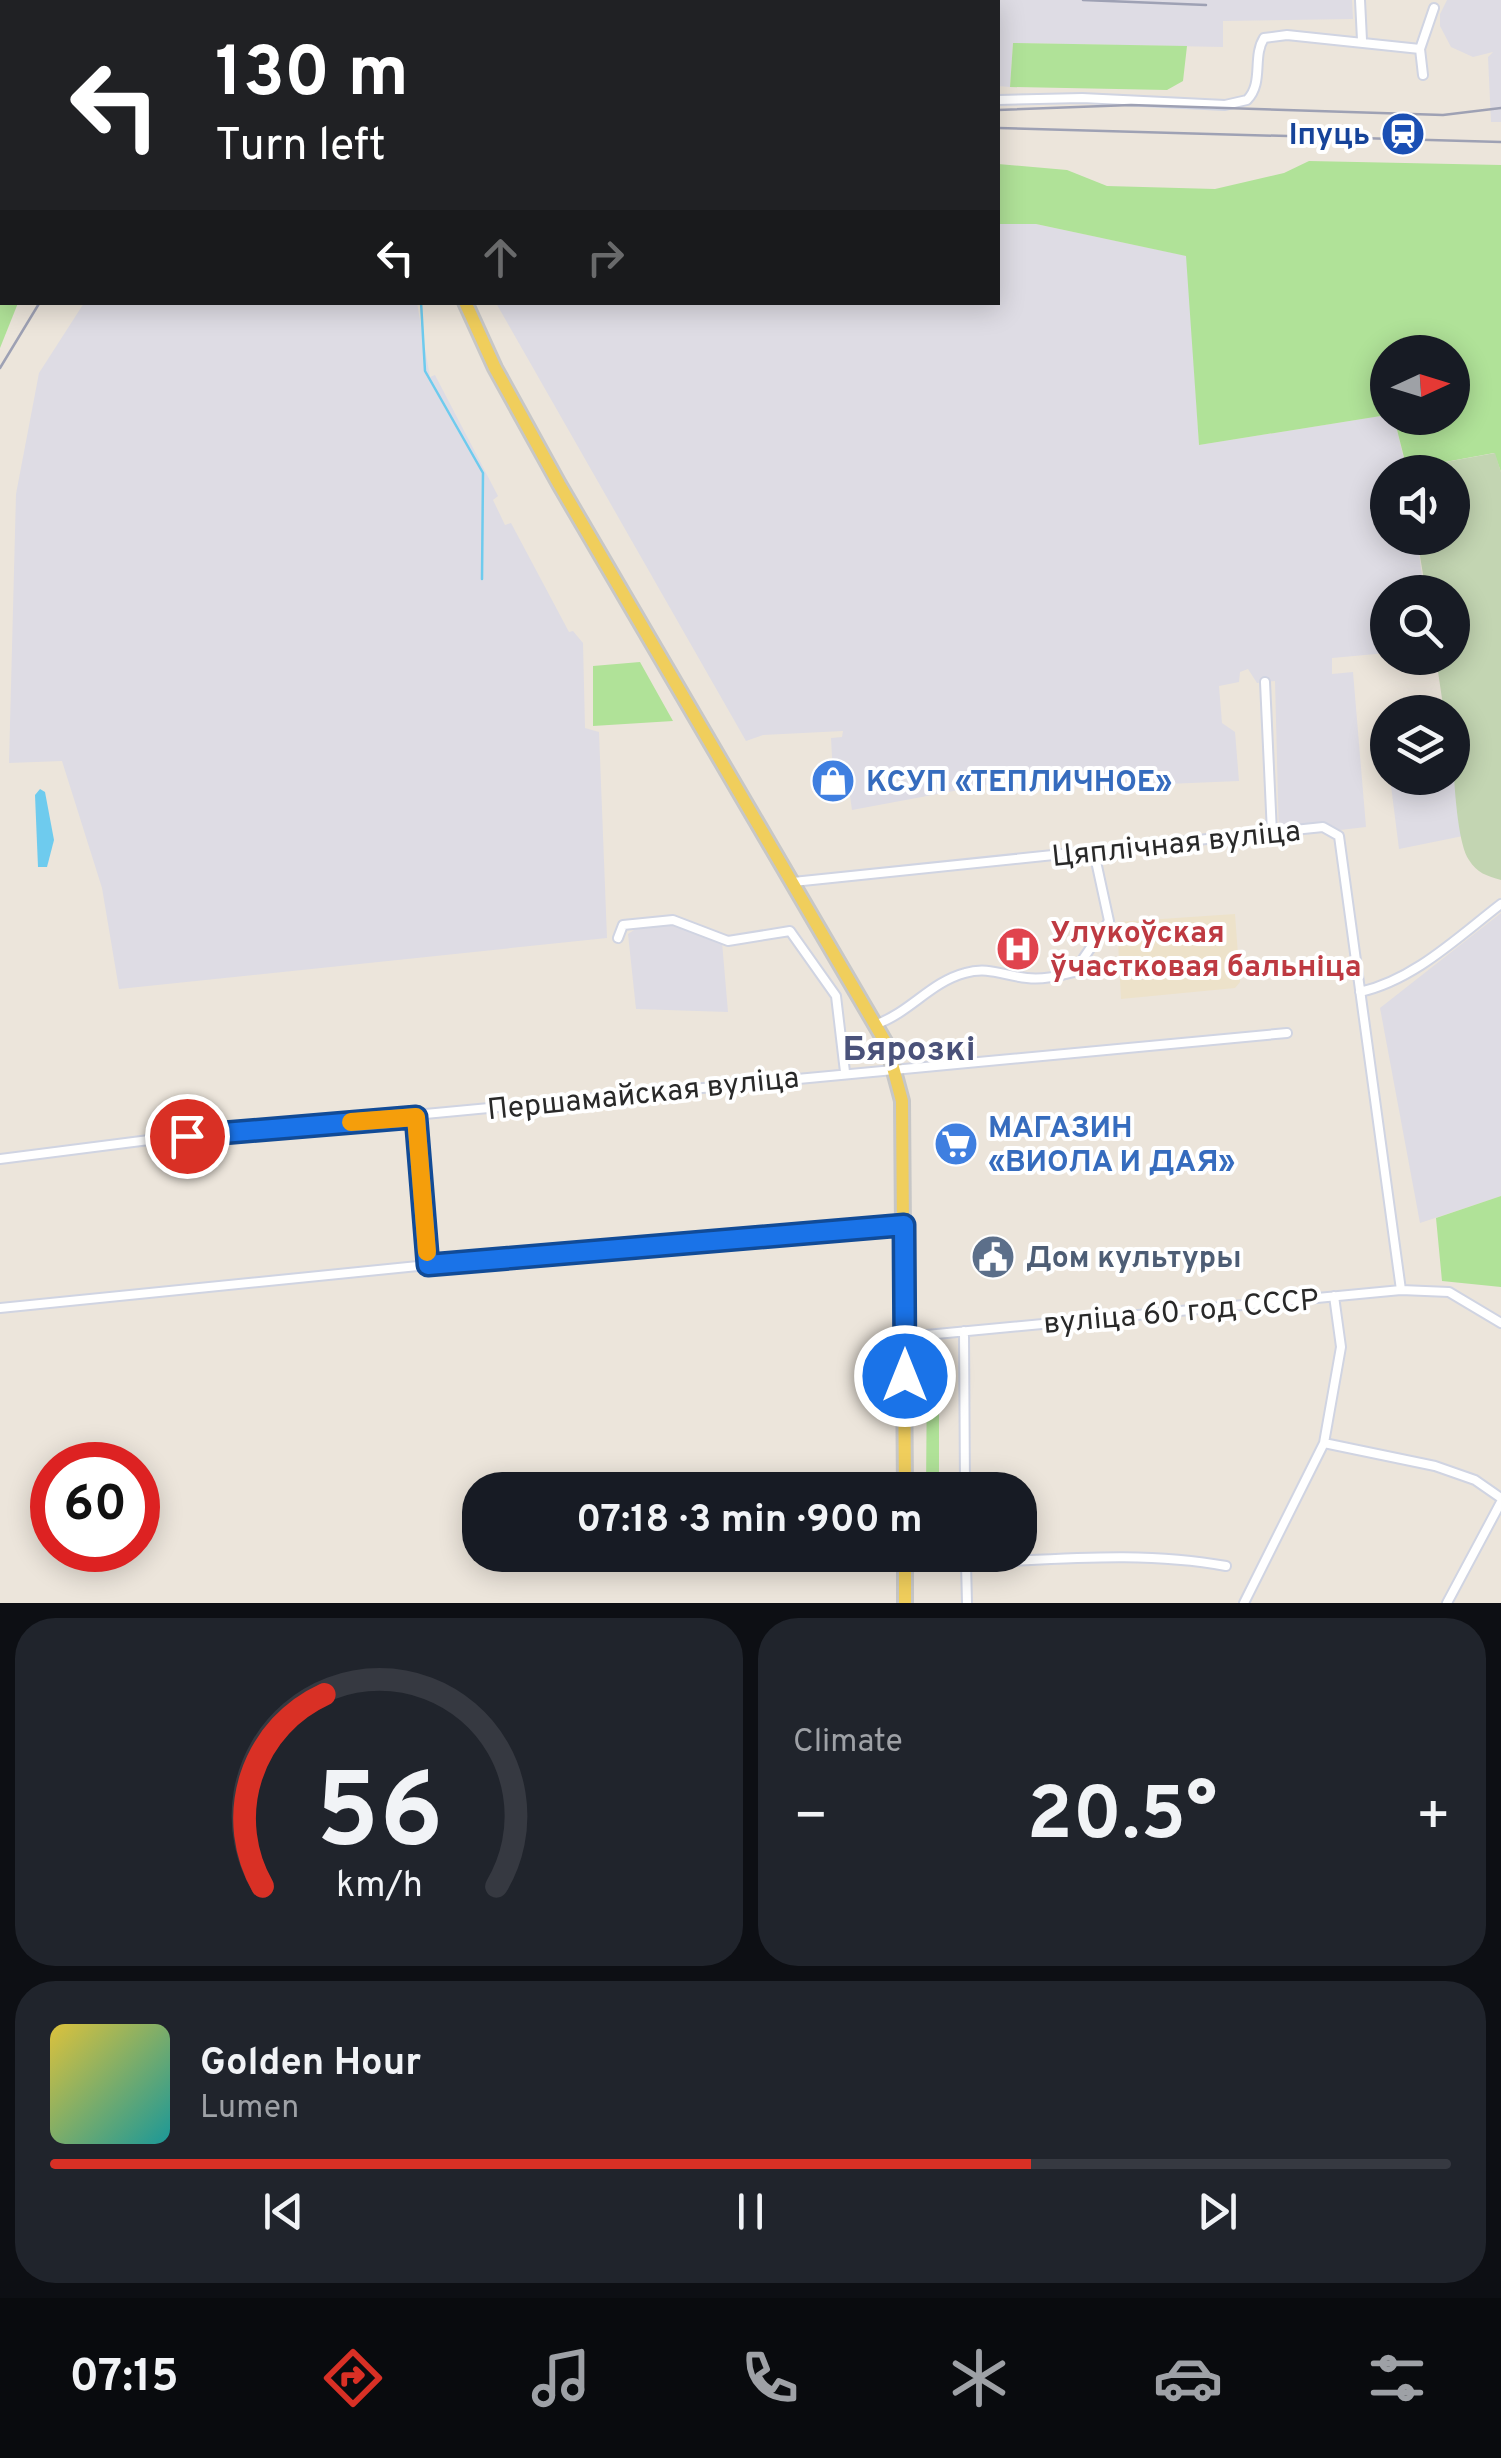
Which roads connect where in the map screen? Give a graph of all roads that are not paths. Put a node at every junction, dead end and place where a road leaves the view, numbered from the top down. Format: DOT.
graph roads {
  1 [pos="1360,0"];
  2 [pos="1434,8"];
  3 [pos="1362,40"];
  4 [pos="1420,49"];
  5 [pos="1422,75"];
  6 [pos="1000,100"];
  7 [pos="466,305"];
  8 [pos="1266,682"];
  9 [pos="1272,833"];
  10 [pos="1094,852"];
  11 [pos="793,882"];
  12 [pos="1501,904"];
  13 [pos="618,938"];
  14 [pos="1360,992"];
  15 [pos="877,1024"];
  16 [pos="1287,1033"];
  17 [pos="896,1069"];
  18 [pos="845,1072"];
  19 [pos="416,1117"];
  20 [pos="0,1159"];
  21 [pos="904,1225"];
  22 [pos="428,1265"];
  23 [pos="1401,1290"];
  24 [pos="1334,1296"];
  25 [pos="0,1308"];
  26 [pos="1501,1323"];
  27 [pos="964,1331"];
  28 [pos="905,1337"];
  29 [pos="1324,1443"];
  30 [pos="905,1472"];
  31 [pos="965,1472"];
  32 [pos="1501,1500"];
  33 [pos="1037,1558"];
  34 [pos="1226,1566"];
  35 [pos="905,1572"];
  36 [pos="966,1572"];
  37 [pos="905,1603"];
  38 [pos="966,1603"];
  39 [pos="1244,1603"];
  40 [pos="1447,1603"];
  1 -- 3 [label="street"];
  2 -- 4 [label="street"];
  3 -- 4 [label="street"];
  3 -- 6 [label="street"];
  4 -- 5 [label="street"];
  7 -- 11 [label="main road"];
  8 -- 9 [label="street"];
  9 -- 10 [label="street, Цяплічная вуліца"];
  9 -- 14 [label="street, Цяплічная вуліца"];
  10 -- 11 [label="street, Цяплічная вуліца"];
  10 -- 15 [label="street"];
  11 -- 15 [label="main road"];
  12 -- 14 [label="street"];
  13 -- 18 [label="street"];
  14 -- 23 [label="street, Цяплічная вуліца"];
  15 -- 17 [label="main road"];
  16 -- 17 [label="street, Першамайская вуліца"];
  17 -- 18 [label="street, Першамайская вуліца"];
  17 -- 21 [label="main road"];
  18 -- 19 [label="street, Першамайская вуліца"];
  19 -- 20 [label="street, Першамайская вуліца"];
  19 -- 22 [label="street"];
  21 -- 22 [label="street"];
  21 -- 28 [label="main road"];
  22 -- 25 [label="street"];
  23 -- 24 [label="street, вуліца 60 год СССР"];
  23 -- 26 [label="street, вуліца 60 год СССР"];
  24 -- 27 [label="street, вуліца 60 год СССР"];
  24 -- 29 [label="street"];
  27 -- 28 [label="street, вуліца 60 год СССР"];
  27 -- 31 [label="street"];
  28 -- 30 [label="main road"];
  29 -- 32 [label="street"];
  29 -- 39 [label="street"];
  32 -- 40 [label="street"];
  33 -- 34 [label="street"];
  35 -- 37 [label="main road"];
  36 -- 38 [label="street"];
}
